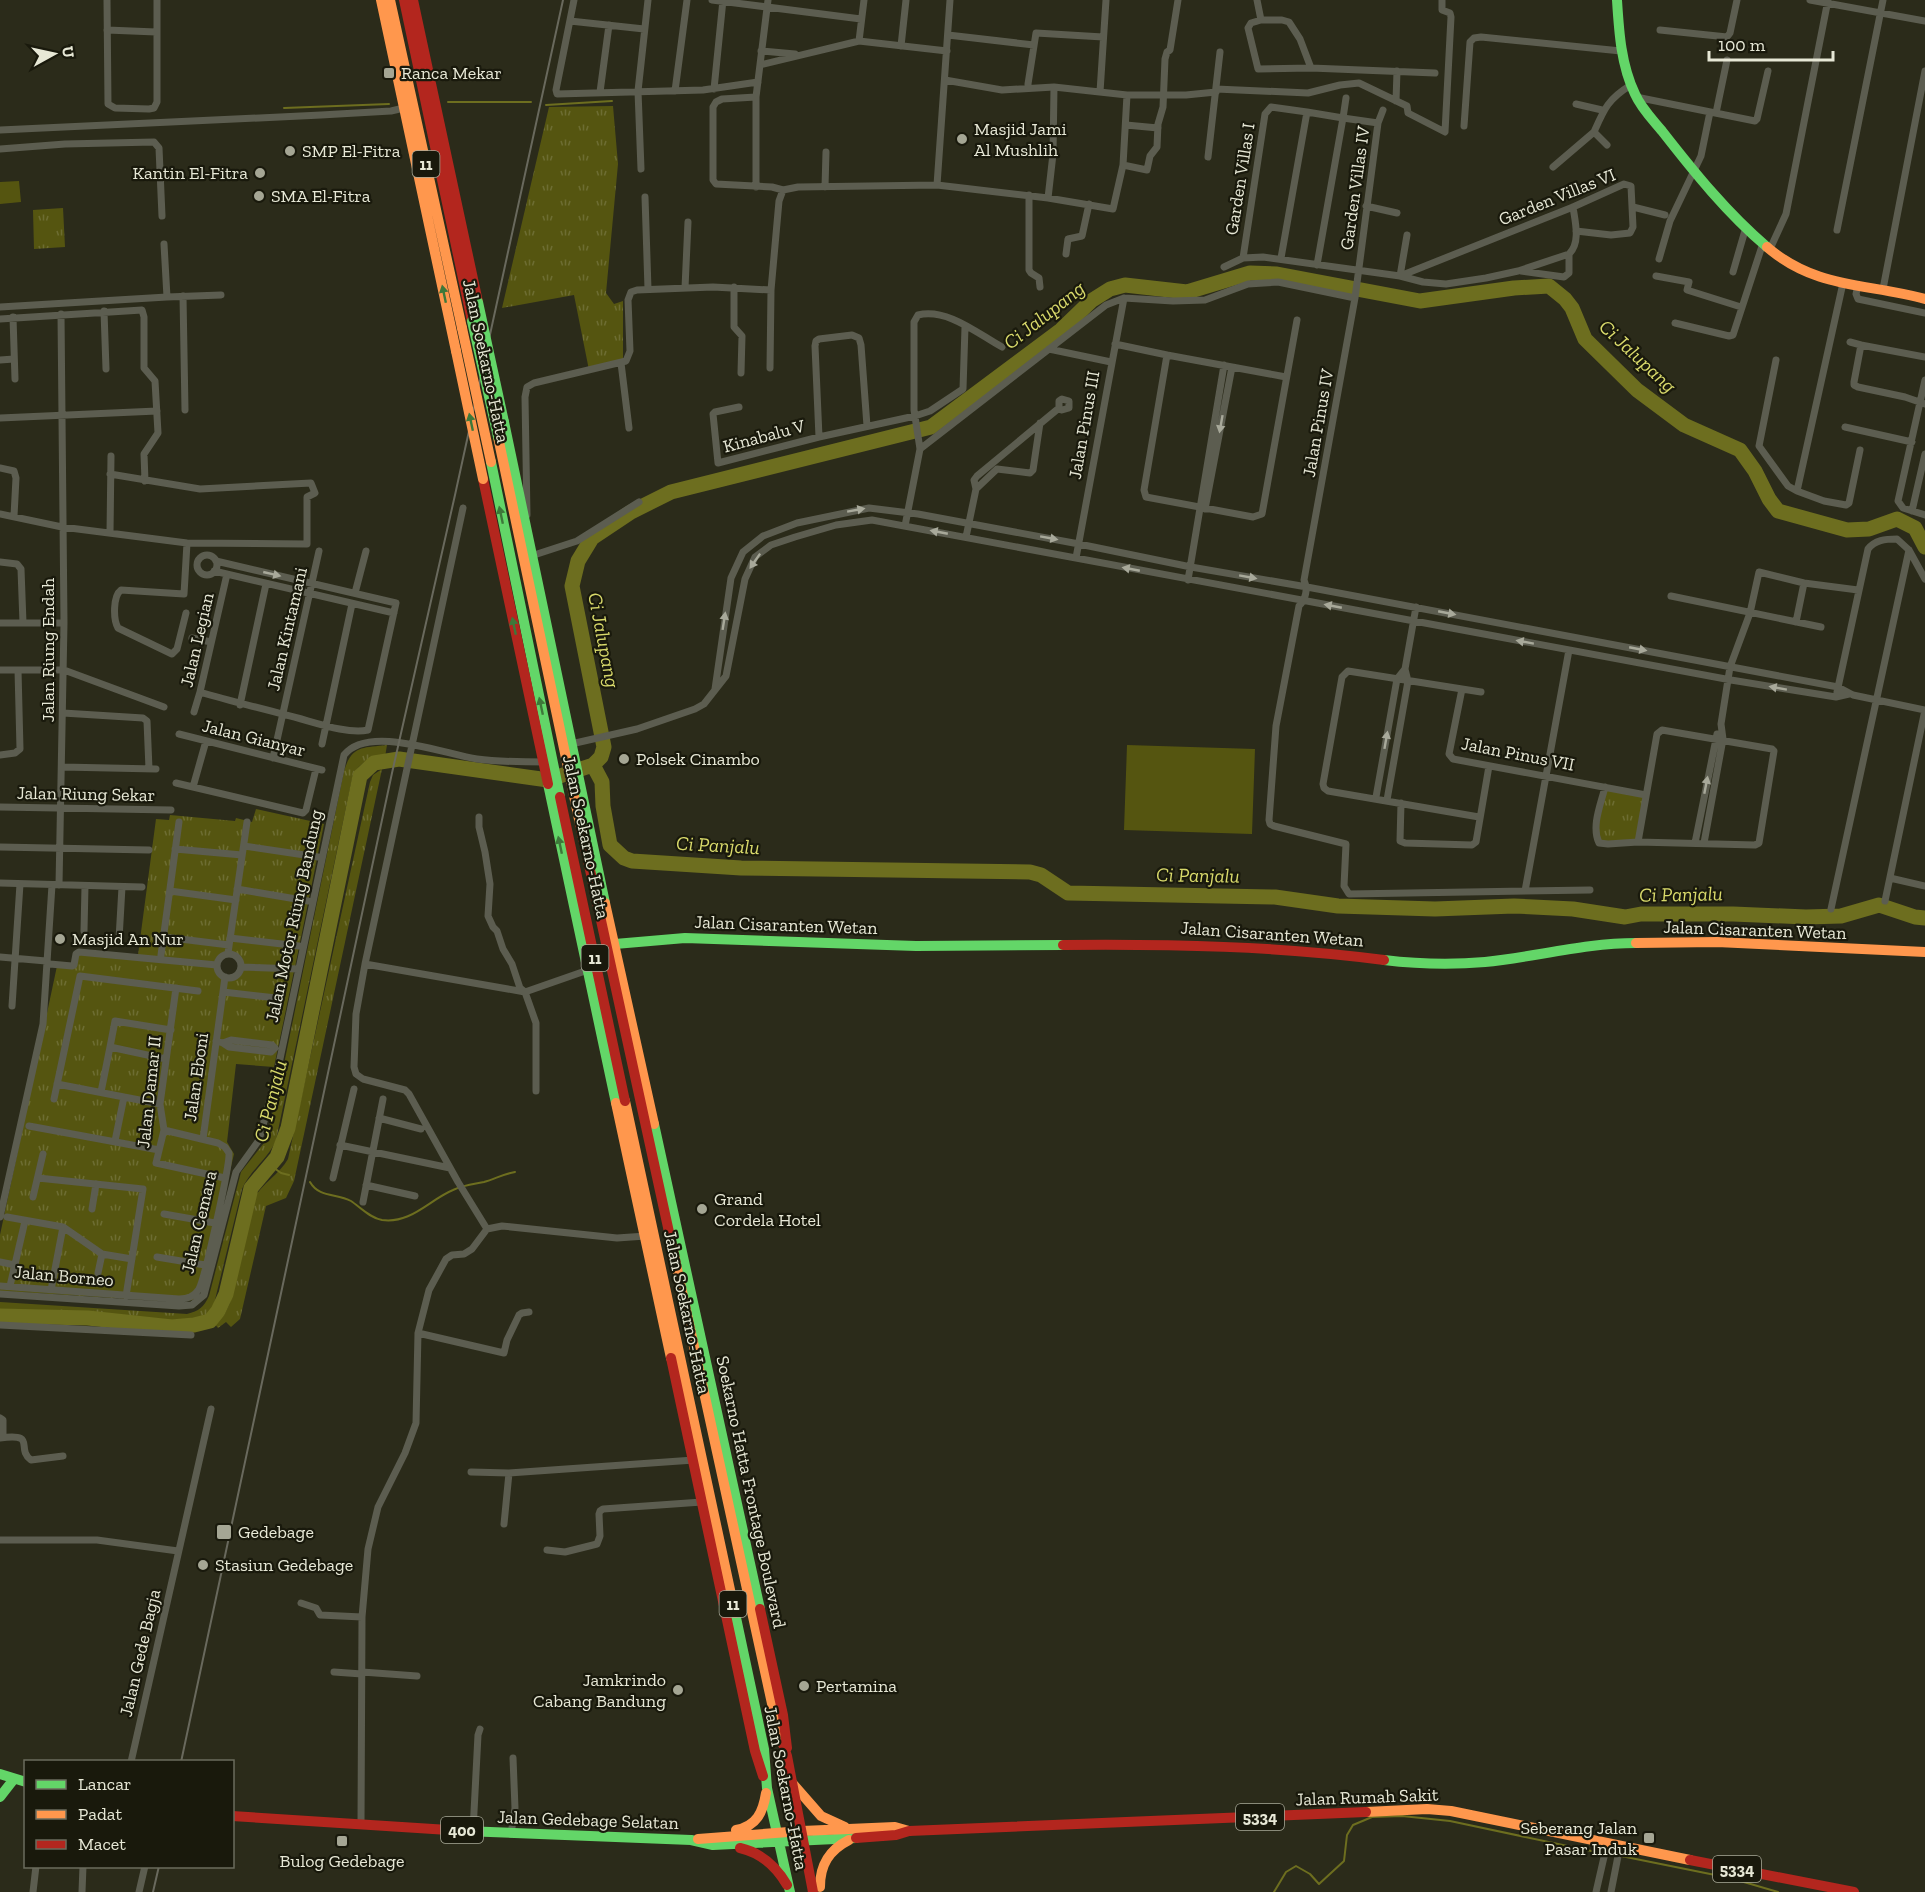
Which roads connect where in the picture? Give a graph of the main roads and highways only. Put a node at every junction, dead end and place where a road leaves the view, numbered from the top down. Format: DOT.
graph roads {
  1 [pos="381,0"];
  2 [pos="390,0"];
  3 [pos="404,0"];
  4 [pos="413,0"];
  5 [pos="1617,0"];
  6 [pos="455,200"];
  7 [pos="452,227"];
  8 [pos="1925,299"];
  9 [pos="569,749"];
  10 [pos="548,763"];
  11 [pos="575,787"];
  12 [pos="554,793"];
  13 [pos="615,944"];
  14 [pos="1925,952"];
  15 [pos="631,1019"];
  16 [pos="628,1040"];
  17 [pos="619,1107"];
  18 [pos="630,1124"];
  19 [pos="675,1236"];
  20 [pos="655,1243"];
  21 [pos="662,1275"];
  22 [pos="679,1275"];
  23 [pos="710,1415"];
  24 [pos="694,1421"];
  25 [pos="720,1428"];
  26 [pos="688,1437"];
  27 [pos="787,1756"];
  28 [pos="1,1776"];
  29 [pos="20,1780"];
  30 [pos="793,1784"];
  31 [pos="767,1788"];
  32 [pos="0,1797"];
  33 [pos="234,1816"];
  34 [pos="863,1829"];
  35 [pos="909,1831"];
  36 [pos="803,1836"];
  37 [pos="777,1837"];
  38 [pos="855,1838"];
  39 [pos="710,1841"];
  40 [pos="818,1890"];
  41 [pos="789,1891"];
  42 [pos="1854,1892"];
  10 -- 1 [label="main road, Jalan Soekarno-Hatta, one-way, bridge"];
  10 -- 2 [label="main road, Jalan Soekarno-Hatta / 11, one-way, bridge"];
  3 -- 7 [label="main road, Jalan Soekarno-Hatta / 11"];
  4 -- 6 [label="main road"];
  5 -- 8 [label="main road"];
  6 -- 7 [label="main road"];
  6 -- 9 [label="main road, Jalan Soekarno-Hatta, bridge"];
  7 -- 9 [label="main road, Jalan Soekarno-Hatta / 11, bridge"];
  9 -- 11 [label="main road, Jalan Soekarno-Hatta / 11"];
  10 -- 12 [label="main road, Jalan Soekarno-Hatta / 11"];
  11 -- 13 [label="main road, Jalan Soekarno-Hatta"];
  11 -- 16 [label="main road, Jalan Soekarno-Hatta / 11"];
  17 -- 12 [label="main road, Jalan Soekarno-Hatta, one-way"];
  12 -- 18 [label="main road, Jalan Soekarno-Hatta / 11"];
  13 -- 14 [label="main road, Jalan Cisaranten Wetan"];
  13 -- 15 [label="main road"];
  15 -- 16 [label="main road"];
  15 -- 19 [label="main road, Jalan Soekarno-Hatta"];
  16 -- 19 [label="main road, Jalan Soekarno-Hatta / 11"];
  17 -- 18 [label="main road"];
  17 -- 26 [label="main road, Jalan Soekarno-Hatta"];
  18 -- 20 [label="main road, Jalan Soekarno-Hatta / 11"];
  19 -- 20 [label="main road"];
  19 -- 22 [label="main road, Jalan Soekarno-Hatta / 11"];
  19 -- 25 [label="main road, Soekarno Hatta Frontage Boulevard"];
  20 -- 21 [label="main road, Jalan Soekarno-Hatta / 11"];
  21 -- 22 [label="main road"];
  21 -- 24 [label="main road, Jalan Soekarno-Hatta / 11"];
  22 -- 23 [label="main road, Jalan Soekarno-Hatta / 11"];
  23 -- 25 [label="main road"];
  23 -- 27 [label="main road, Jalan Soekarno-Hatta / 11"];
  24 -- 26 [label="main road"];
  24 -- 31 [label="main road, Jalan Soekarno-Hatta / 11"];
  25 -- 27 [label="main road, Soekarno Hatta Frontage Boulevard"];
  26 -- 31 [label="main road"];
  27 -- 30 [label="main road, Jalan Soekarno-Hatta / 11"];
  28 -- 29 [label="main road"];
  29 -- 32 [label="main road"];
  30 -- 34 [label="main road"];
  30 -- 36 [label="main road, Jalan Soekarno-Hatta / 11"];
  31 -- 37 [label="main road, Jalan Soekarno-Hatta / 11"];
  31 -- 39 [label="main road"];
  33 -- 39 [label="main road, Jalan Gedebage Selatan / 400"];
  34 -- 35 [label="main road, Jalan Rumah Sakit / 5334"];
  34 -- 36 [label="main road, Jalan Rumah Sakit / 5334"];
  35 -- 38 [label="main road, Jalan Rumah Sakit / 5334"];
  35 -- 42 [label="main road, Jalan Rumah Sakit / 5334"];
  36 -- 37 [label="main road, Jalan Gedebage Selatan"];
  36 -- 38 [label="main road, Jalan Rumah Sakit / 5334"];
  36 -- 40 [label="main road, Jalan Soekarno-Hatta / 11"];
  37 -- 39 [label="main road, Jalan Gedebage Selatan"];
  37 -- 41 [label="main road, Jalan Soekarno-Hatta / 11"];
  38 -- 40 [label="main road"];
  39 -- 41 [label="main road"];
}
